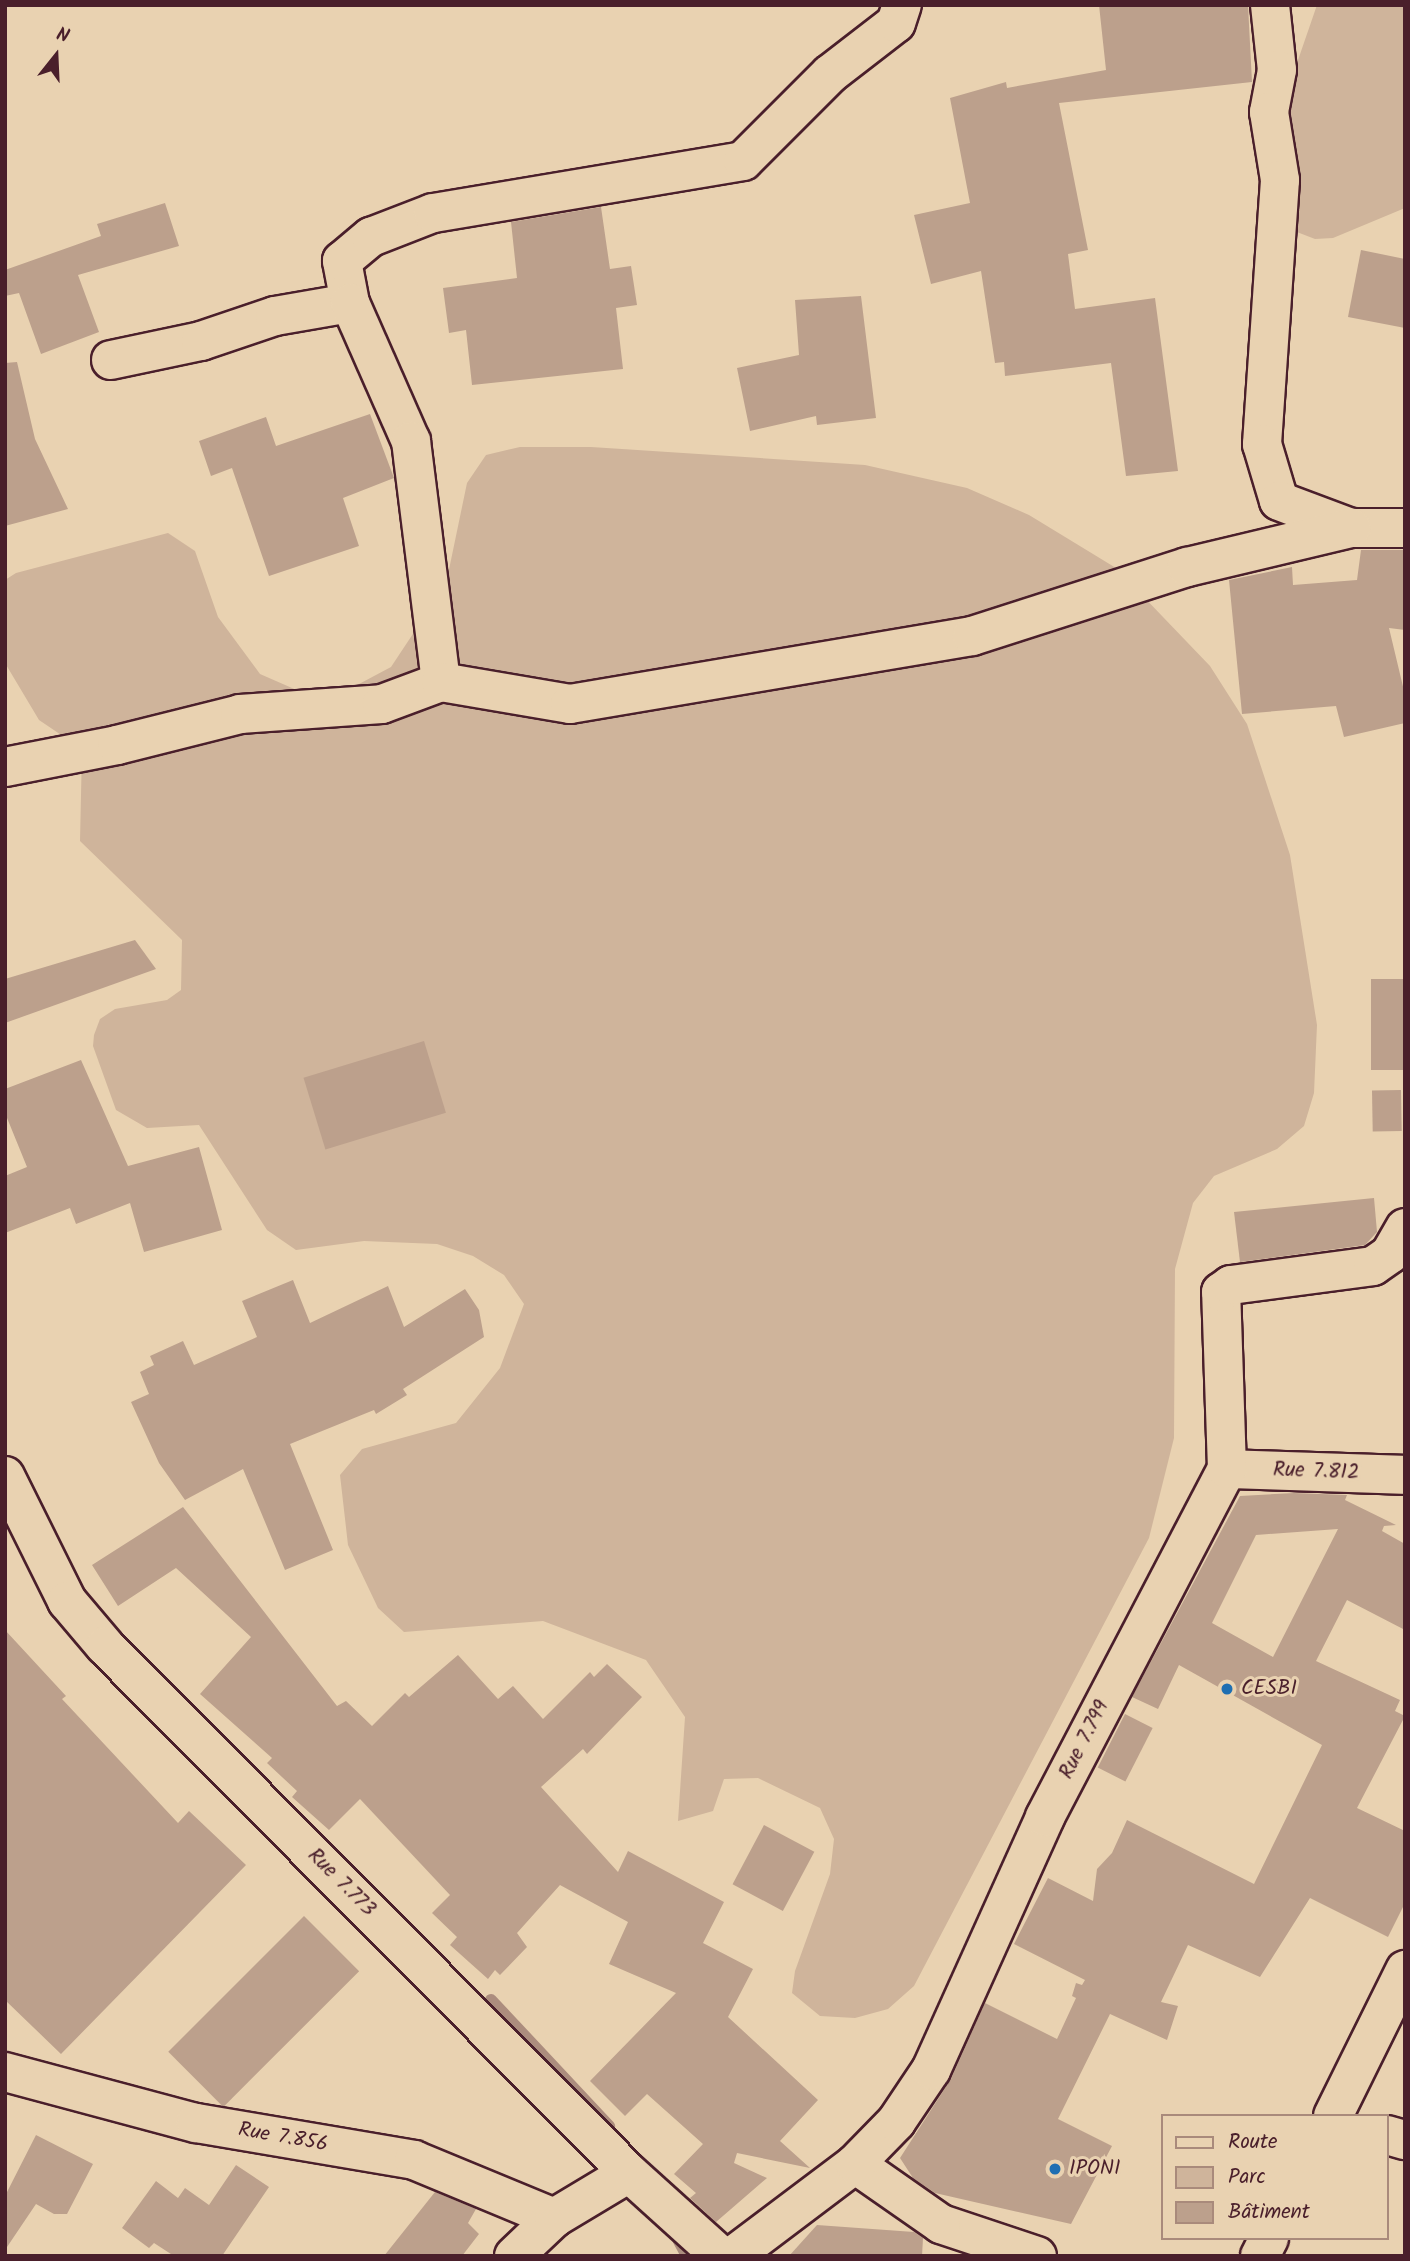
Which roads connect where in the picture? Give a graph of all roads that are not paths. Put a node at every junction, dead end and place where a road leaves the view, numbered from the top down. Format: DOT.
graph roads {
  1 [pos="902,5"];
  2 [pos="1270,5"];
  3 [pos="350,303"];
  4 [pos="111,360"];
  5 [pos="1351,528"];
  6 [pos="1405,528"];
  7 [pos="441,682"];
  8 [pos="5,767"];
  9 [pos="1405,1228"];
  10 [pos="1227,1469"];
  11 [pos="1405,1475"];
  12 [pos="5,1476"];
  13 [pos="1405,1970"];
  14 [pos="5,2072"];
  15 [pos="1335,2114"];
  16 [pos="855,2164"];
  17 [pos="629,2173"];
  18 [pos="554,2218"];
  19 [pos="1268,2240"];
  20 [pos="514,2256"];
  21 [pos="722,2256"];
  22 [pos="733,2256"];
  23 [pos="1037,2256"];
  24 [pos="1260,2256"];
  1 -- 3 [label="street"];
  2 -- 5 [label="street"];
  3 -- 4 [label="street"];
  3 -- 7 [label="street"];
  5 -- 6 [label="street"];
  5 -- 7 [label="street"];
  7 -- 8 [label="street"];
  9 -- 10 [label="street, Rue 7.799"];
  10 -- 11 [label="street, Rue 7.812"];
  10 -- 16 [label="street, Rue 7.799"];
  12 -- 17 [label="street, Rue 7.773"];
  13 -- 15 [label="street"];
  14 -- 18 [label="street, Rue 7.856"];
  16 -- 22 [label="street, Rue 7.799"];
  16 -- 23 [label="street"];
  17 -- 18 [label="street"];
  17 -- 21 [label="street, Rue 7.773"];
  18 -- 20 [label="street"];
  19 -- 24 [label="street"];
}
